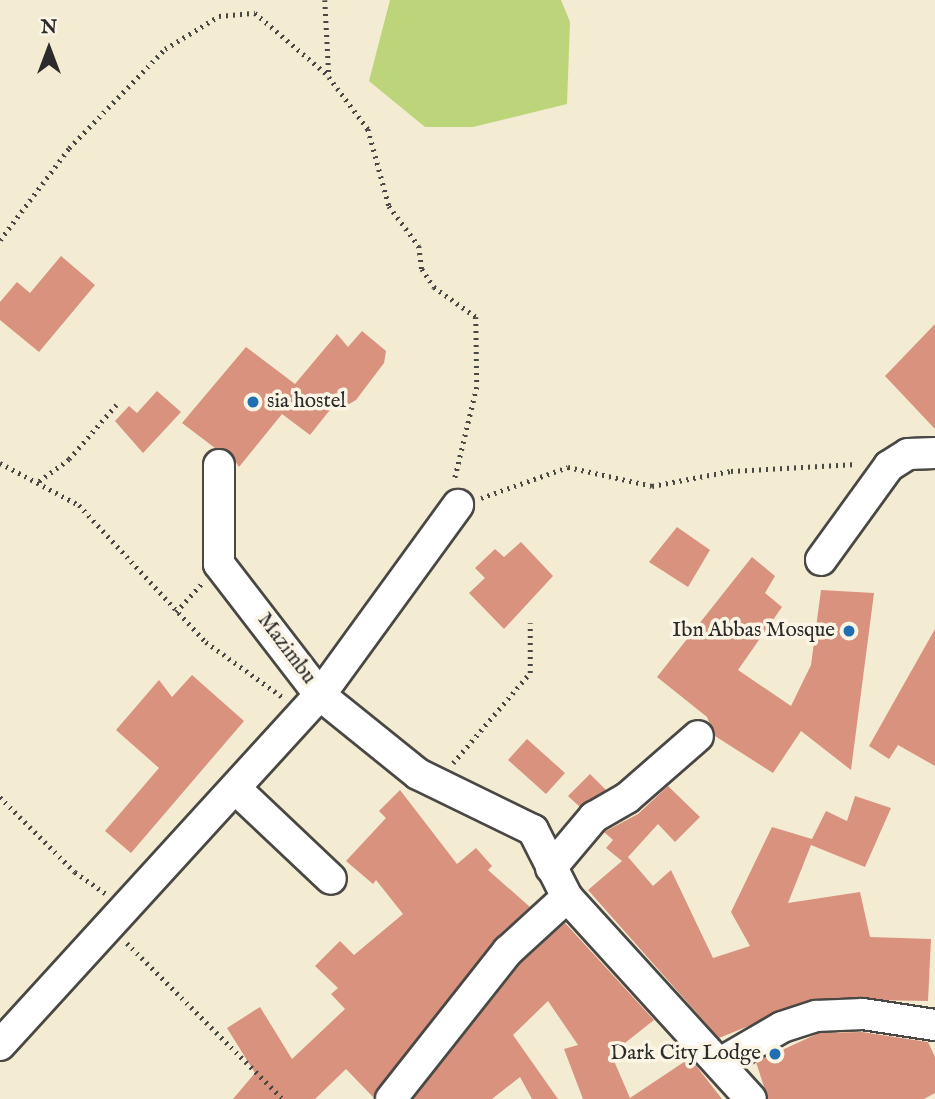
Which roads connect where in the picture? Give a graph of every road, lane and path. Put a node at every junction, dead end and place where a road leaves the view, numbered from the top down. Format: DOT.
graph roads {
  1 [pos="325,0"];
  2 [pos="329,77"];
  3 [pos="0,240"];
  4 [pos="116,405"];
  5 [pos="935,453"];
  6 [pos="0,463"];
  7 [pos="219,465"];
  8 [pos="889,466"];
  9 [pos="39,481"];
  10 [pos="458,505"];
  11 [pos="821,560"];
  12 [pos="219,564"];
  13 [pos="176,612"];
  14 [pos="530,623"];
  15 [pos="317,699"];
  16 [pos="698,736"];
  17 [pos="438,783"];
  18 [pos="237,790"];
  19 [pos="0,797"];
  20 [pos="551,867"];
  21 [pos="75,872"];
  22 [pos="331,879"];
  23 [pos="567,897"];
  24 [pos="112,927"];
  25 [pos="935,1025"];
  26 [pos="0,1045"];
  27 [pos="722,1062"];
  28 [pos="282,1099"];
  29 [pos="391,1099"];
  30 [pos="751,1099"];
  1 -- 2 [label="path"];
  2 -- 3 [label="path"];
  2 -- 10 [label="path"];
  4 -- 9 [label="path"];
  5 -- 8 [label="street"];
  6 -- 9 [label="path"];
  7 -- 12 [label="street"];
  8 -- 10 [label="path"];
  8 -- 11 [label="street"];
  9 -- 13 [label="path"];
  10 -- 15 [label="street, Mazimbu"];
  12 -- 13 [label="path"];
  12 -- 15 [label="street, Mazimbu"];
  13 -- 15 [label="path"];
  14 -- 17 [label="path"];
  15 -- 17 [label="street"];
  15 -- 18 [label="street"];
  16 -- 20 [label="street"];
  17 -- 20 [label="street"];
  18 -- 22 [label="street"];
  18 -- 24 [label="street"];
  19 -- 21 [label="path"];
  20 -- 23 [label="street"];
  23 -- 27 [label="street"];
  23 -- 29 [label="street"];
  24 -- 26 [label="street"];
  24 -- 28 [label="path"];
  25 -- 27 [label="street"];
  27 -- 30 [label="street"];
}
